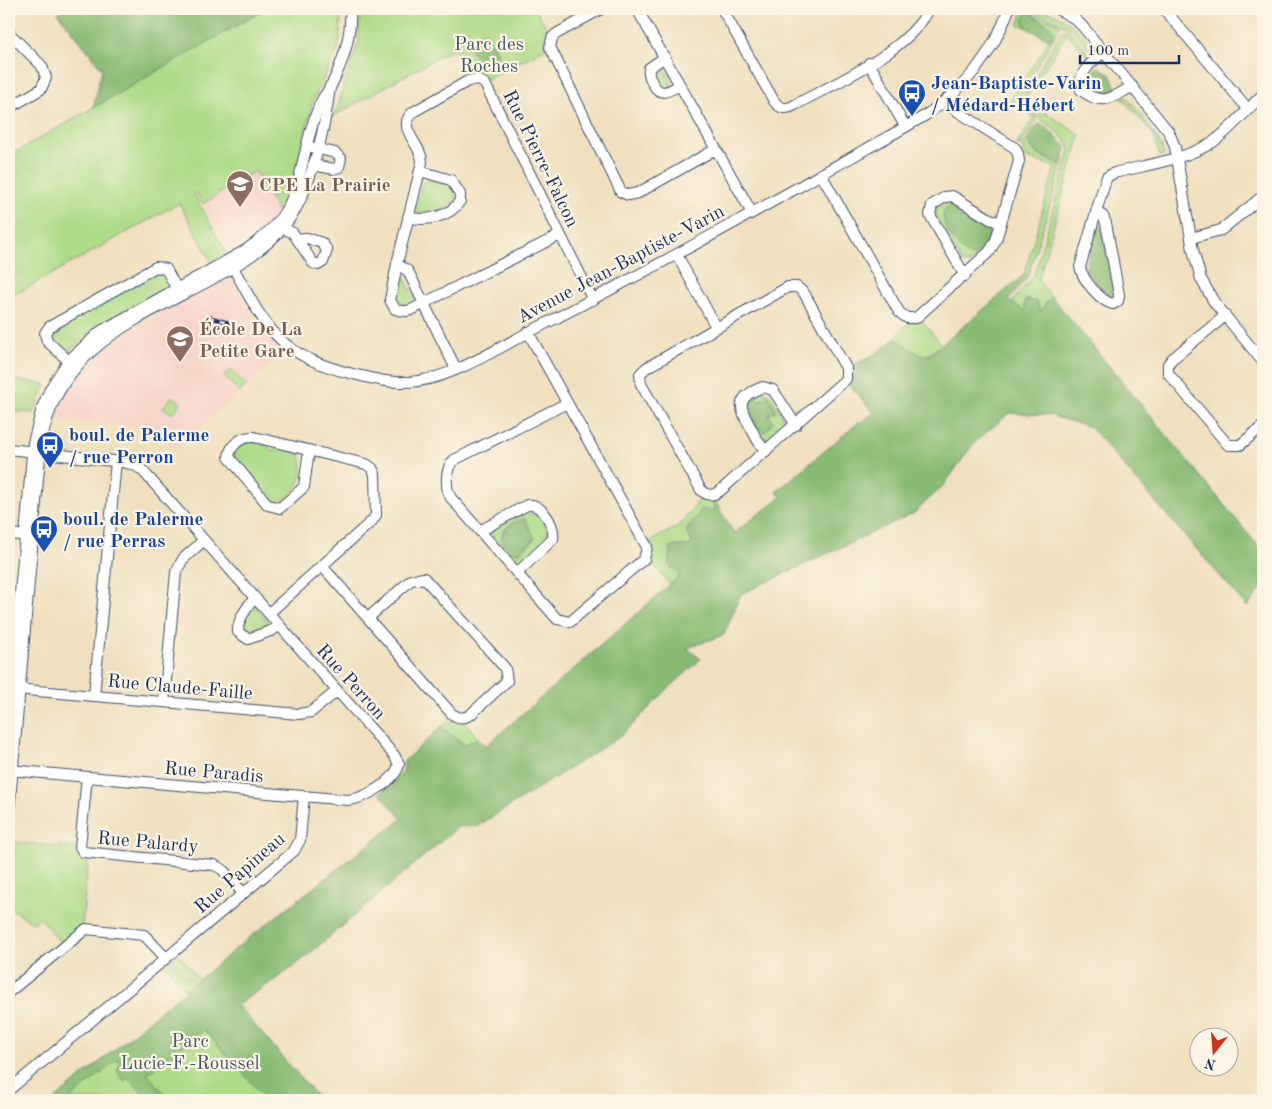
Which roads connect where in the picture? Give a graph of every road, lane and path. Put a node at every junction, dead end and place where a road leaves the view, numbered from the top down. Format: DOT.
graph roads {
  1 [pos="350,9"];
  2 [pos="601,9"];
  3 [pos="637,9"];
  4 [pos="722,9"];
  5 [pos="929,9"];
  6 [pos="1009,9"];
  7 [pos="1057,9"];
  8 [pos="1164,9"];
  9 [pos="1260,9"];
  10 [pos="1263,13"];
  11 [pos="9,33"];
  12 [pos="1104,52"];
  13 [pos="665,57"];
  14 [pos="869,63"];
  15 [pos="680,85"];
  16 [pos="1132,86"];
  17 [pos="1263,94"];
  18 [pos="946,100"];
  19 [pos="9,108"];
  20 [pos="1248,109"];
  21 [pos="905,126"];
  22 [pos="313,147"];
  23 [pos="716,148"];
  24 [pos="1176,156"];
  25 [pos="313,165"];
  26 [pos="420,171"];
  27 [pos="821,174"];
  28 [pos="1263,196"];
  29 [pos="1096,212"];
  30 [pos="752,213"];
  31 [pos="408,217"];
  32 [pos="1001,223"];
  33 [pos="279,226"];
  34 [pos="560,235"];
  35 [pos="1191,238"];
  36 [pos="298,240"];
  37 [pos="677,255"];
  38 [pos="231,264"];
  39 [pos="397,264"];
  40 [pos="965,276"];
  41 [pos="179,292"];
  42 [pos="592,300"];
  43 [pos="424,303"];
  44 [pos="1225,316"];
  45 [pos="716,328"];
  46 [pos="528,332"];
  47 [pos="1263,362"];
  48 [pos="72,364"];
  49 [pos="456,368"];
  50 [pos="567,403"];
  51 [pos="796,425"];
  52 [pos="1263,426"];
  53 [pos="9,449"];
  54 [pos="308,450"];
  55 [pos="766,451"];
  56 [pos="36,453"];
  57 [pos="116,461"];
  58 [pos="480,531"];
  59 [pos="9,534"];
  60 [pos="29,536"];
  61 [pos="204,540"];
  62 [pos="322,566"];
  63 [pos="517,572"];
  64 [pos="255,598"];
  65 [pos="268,613"];
  66 [pos="368,618"];
  67 [pos="279,625"];
  68 [pos="15,689"];
  69 [pos="337,690"];
  70 [pos="94,696"];
  71 [pos="164,702"];
  72 [pos="9,720"];
  73 [pos="398,761"];
  74 [pos="11,770"];
  75 [pos="87,777"];
  76 [pos="304,796"];
  77 [pos="9,812"];
  78 [pos="244,893"];
  79 [pos="166,958"];
  80 [pos="9,992"];
  81 [pos="9,1090"];
  1 -- 22 [label="street"];
  2 -- 23 [label="street"];
  3 -- 13 [label="street"];
  4 -- 14 [label="street"];
  5 -- 14 [label="street"];
  6 -- 18 [label="street, Avenue Jean-Baptiste-Varin"];
  7 -- 12 [label="street"];
  8 -- 20 [label="street"];
  9 -- 10 [label="street"];
  11 -- 19 [label="street"];
  12 -- 16 [label="street"];
  12 -- 16 [label="street"];
  13 -- 15 [label="street"];
  13 -- 15 [label="street"];
  14 -- 21 [label="street"];
  15 -- 23 [label="street"];
  16 -- 24 [label="street"];
  17 -- 20 [label="street"];
  18 -- 21 [label="street, Avenue Jean-Baptiste-Varin"];
  18 -- 32 [label="street"];
  20 -- 24 [label="street"];
  21 -- 27 [label="street, Avenue Jean-Baptiste-Varin"];
  22 -- 25 [label="street"];
  22 -- 25 [label="street"];
  22 -- 33 [label="street"];
  23 -- 30 [label="street"];
  24 -- 29 [label="street"];
  24 -- 35 [label="street"];
  25 -- 33 [label="street"];
  26 -- 31 [label="street, Rue Pierre-Falcon"];
  26 -- 31 [label="street"];
  26 -- 34 [label="street, Rue Pierre-Falcon"];
  27 -- 30 [label="street, Avenue Jean-Baptiste-Varin"];
  27 -- 40 [label="street"];
  28 -- 35 [label="street"];
  29 -- 29 [label="street"];
  30 -- 37 [label="street, Avenue Jean-Baptiste-Varin"];
  31 -- 39 [label="street, Rue Pierre-Falcon"];
  32 -- 40 [label="street"];
  32 -- 40 [label="street"];
  33 -- 36 [label="street"];
  33 -- 38 [label="street"];
  34 -- 42 [label="street, Rue Pierre-Falcon"];
  34 -- 43 [label="street"];
  35 -- 44 [label="street"];
  37 -- 42 [label="street, Avenue Jean-Baptiste-Varin"];
  37 -- 45 [label="street"];
  38 -- 41 [label="street"];
  38 -- 49 [label="street, Avenue Jean-Baptiste-Varin"];
  39 -- 43 [label="street"];
  39 -- 43 [label="street, Rue Pierre-Falcon"];
  41 -- 48 [label="street"];
  41 -- 48 [label="street"];
  42 -- 46 [label="street, Avenue Jean-Baptiste-Varin"];
  43 -- 49 [label="street"];
  44 -- 47 [label="street"];
  44 -- 52 [label="street"];
  45 -- 51 [label="street"];
  45 -- 55 [label="street"];
  46 -- 49 [label="street, Avenue Jean-Baptiste-Varin"];
  46 -- 50 [label="street"];
  48 -- 56 [label="street"];
  50 -- 58 [label="street"];
  50 -- 63 [label="street"];
  51 -- 55 [label="street"];
  51 -- 55 [label="street"];
  53 -- 56 [label="street, Rue Perron"];
  54 -- 54 [label="street"];
  54 -- 62 [label="street"];
  56 -- 57 [label="street, Rue Perron"];
  56 -- 60 [label="street"];
  57 -- 61 [label="street, Rue Perron"];
  57 -- 70 [label="street"];
  58 -- 63 [label="street"];
  58 -- 63 [label="street"];
  59 -- 60 [label="street"];
  60 -- 68 [label="street"];
  61 -- 64 [label="street, Rue Perron"];
  61 -- 71 [label="street"];
  62 -- 65 [label="street"];
  62 -- 66 [label="street"];
  64 -- 65 [label="street, Rue Perron"];
  64 -- 67 [label="street"];
  65 -- 67 [label="street, Rue Perron"];
  66 -- 66 [label="street"];
  67 -- 69 [label="street, Rue Perron"];
  68 -- 70 [label="street, Rue Claude-Faille"];
  68 -- 72 [label="street"];
  68 -- 74 [label="street"];
  69 -- 71 [label="street, Rue Claude-Faille"];
  69 -- 73 [label="street, Rue Perron"];
  70 -- 71 [label="street, Rue Claude-Faille"];
  73 -- 76 [label="street, Rue Paradis"];
  74 -- 75 [label="street, Rue Paradis"];
  74 -- 77 [label="street"];
  75 -- 76 [label="street, Rue Paradis"];
  75 -- 78 [label="street, Rue Palardy"];
  76 -- 78 [label="street, Rue Papineau"];
  78 -- 79 [label="street, Rue Papineau"];
  79 -- 80 [label="street"];
  79 -- 81 [label="street, Rue Papineau"];
}
